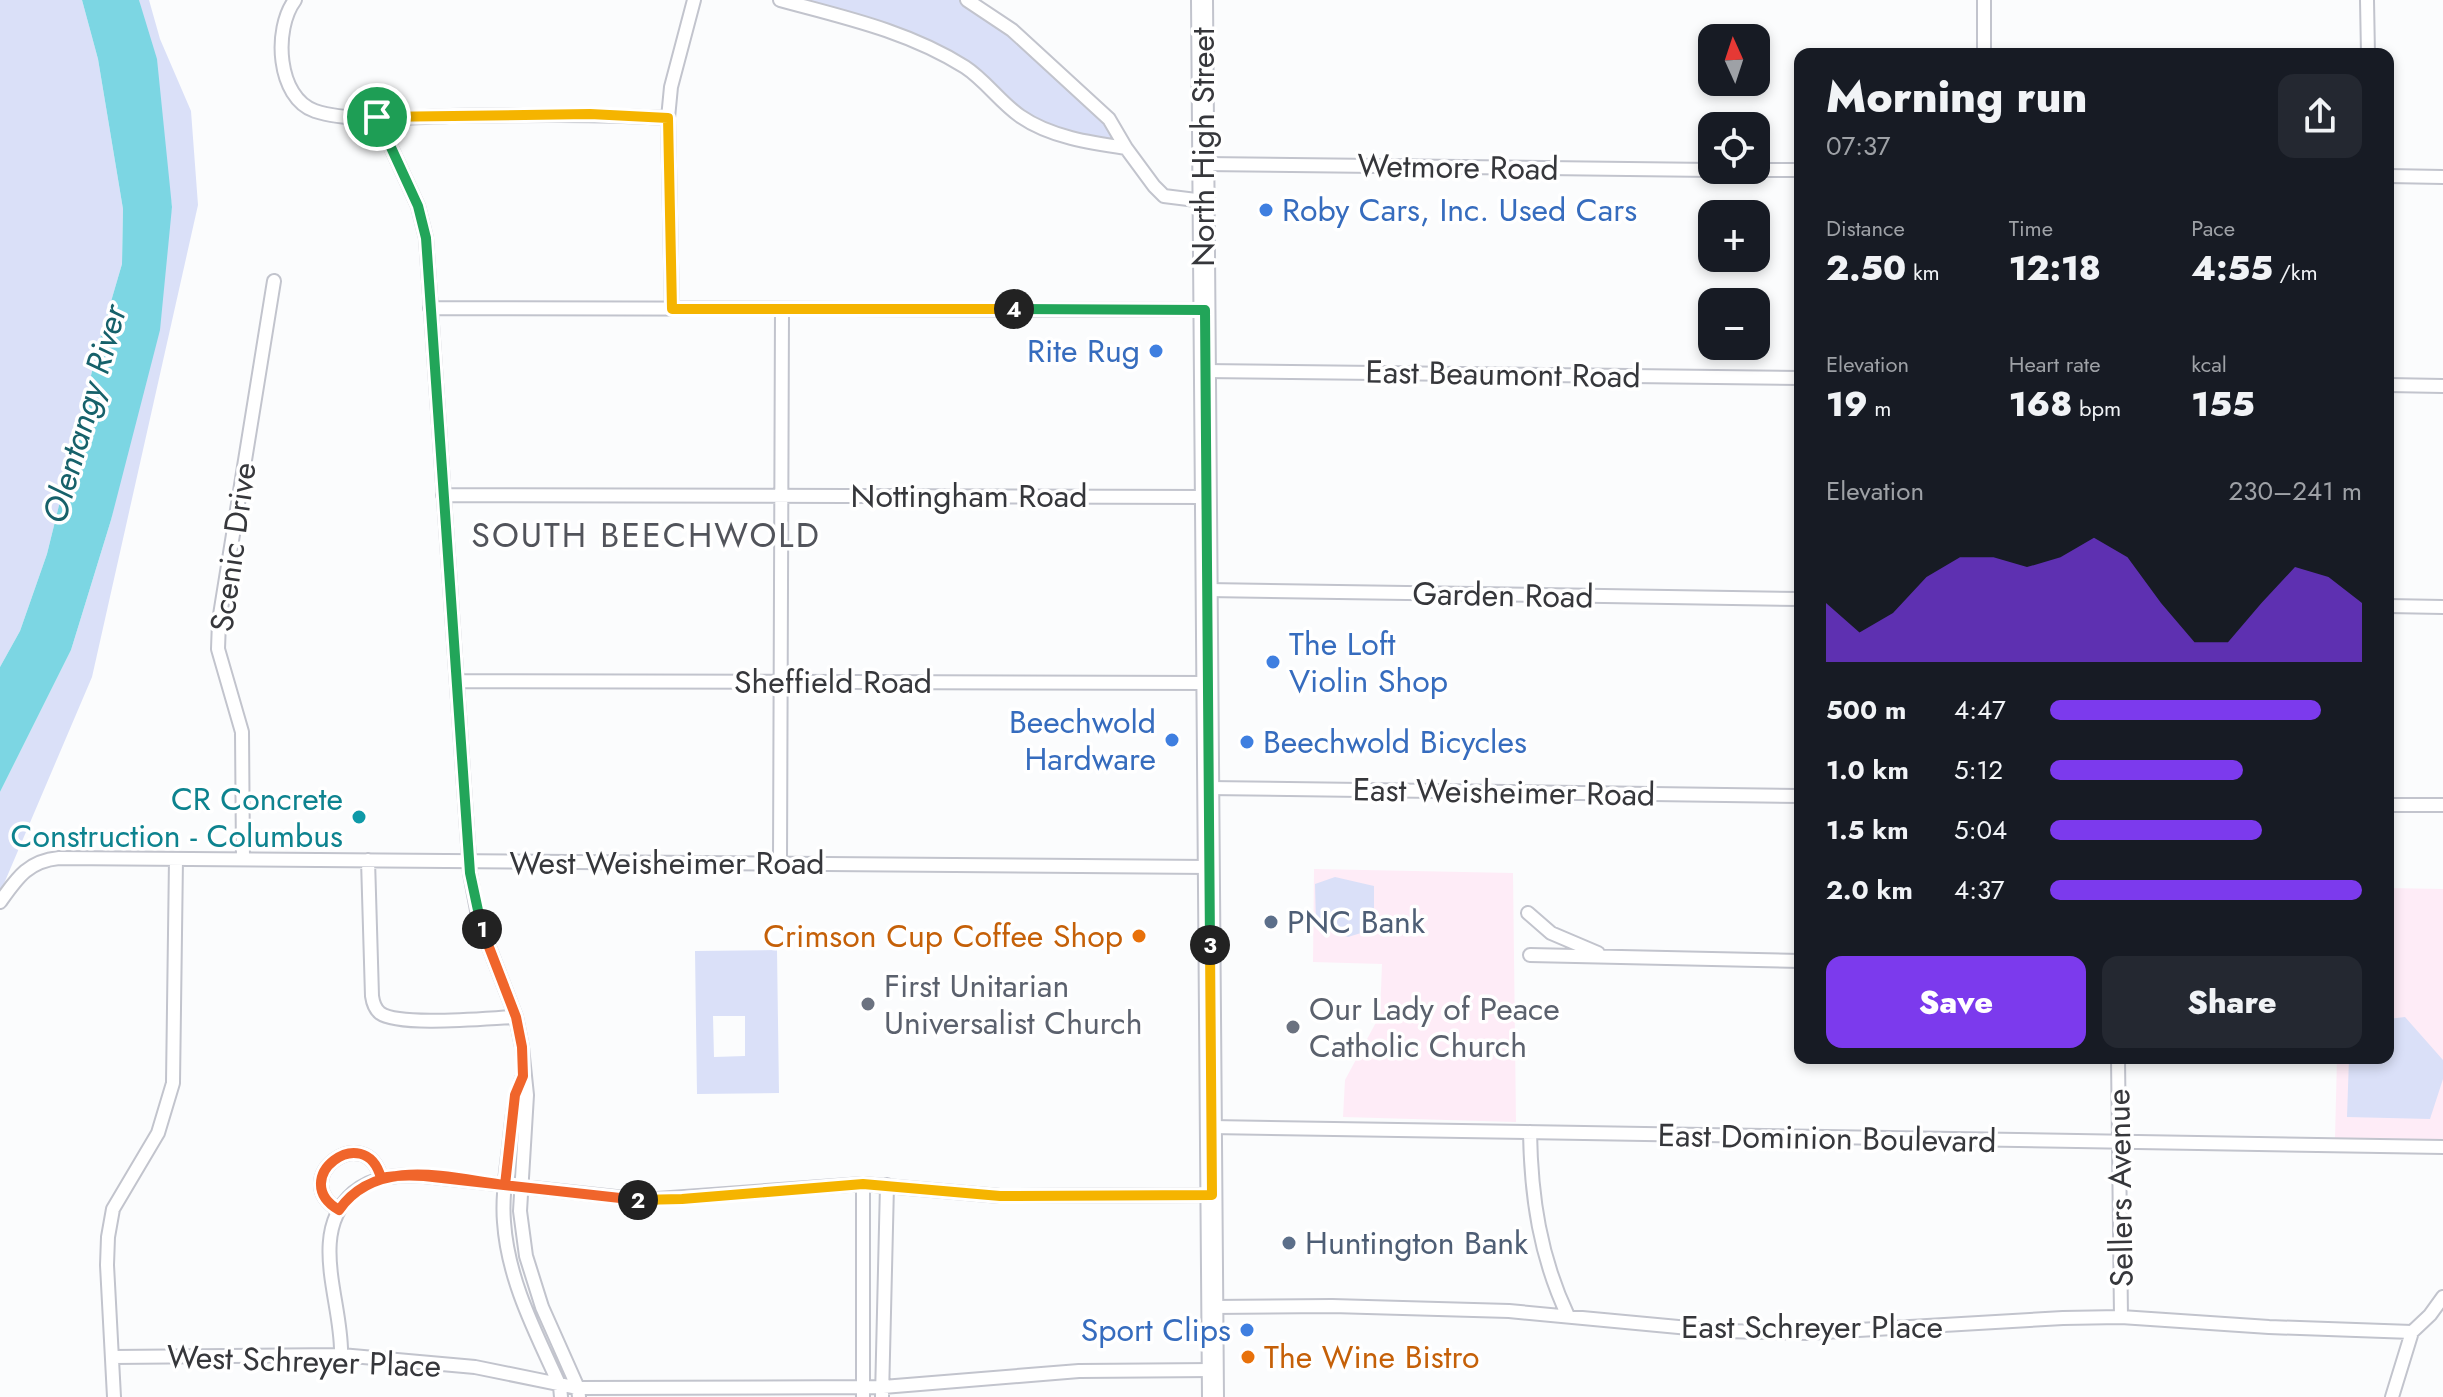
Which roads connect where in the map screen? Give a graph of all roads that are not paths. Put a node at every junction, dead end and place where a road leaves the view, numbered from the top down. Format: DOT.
graph roads {
  1 [pos="295,0"];
  2 [pos="694,0"];
  3 [pos="780,0"];
  4 [pos="967,0"];
  5 [pos="1202,0"];
  6 [pos="1984,0"];
  7 [pos="2367,0"];
  8 [pos="838,7"];
  9 [pos="1984,48"];
  10 [pos="2368,48"];
  11 [pos="377,117"];
  12 [pos="668,118"];
  13 [pos="1126,148"];
  14 [pos="1204,164"];
  15 [pos="1698,170"];
  16 [pos="1770,170"];
  17 [pos="1794,170"];
  18 [pos="2394,176"];
  19 [pos="2443,177"];
  20 [pos="1204,201"];
  21 [pos="274,281"];
  22 [pos="430,308"];
  23 [pos="672,309"];
  24 [pos="782,309"];
  25 [pos="1205,310"];
  26 [pos="1205,371"];
  27 [pos="1794,378"];
  28 [pos="2394,385"];
  29 [pos="2443,386"];
  30 [pos="443,495"];
  31 [pos="781,496"];
  32 [pos="1206,497"];
  33 [pos="1207,590"];
  34 [pos="1794,599"];
  35 [pos="2394,606"];
  36 [pos="2443,607"];
  37 [pos="457,681"];
  38 [pos="780,682"];
  39 [pos="1208,683"];
  40 [pos="1208,788"];
  41 [pos="1794,796"];
  42 [pos="2394,805"];
  43 [pos="2443,805"];
  44 [pos="176,859"];
  45 [pos="243,859"];
  46 [pos="368,860"];
  47 [pos="469,861"];
  48 [pos="780,863"];
  49 [pos="1209,867"];
  50 [pos="0,902"];
  51 [pos="1528,913"];
  52 [pos="1530,955"];
  53 [pos="1608,956"];
  54 [pos="1794,961"];
  55 [pos="516,1017"];
  56 [pos="2118,1064"];
  57 [pos="523,1076"];
  58 [pos="1211,1127"];
  59 [pos="1530,1132"];
  60 [pos="2121,1143"];
  61 [pos="2443,1147"];
  62 [pos="381,1178"];
  63 [pos="863,1184"];
  64 [pos="505,1185"];
  65 [pos="887,1185"];
  66 [pos="520,1186"];
  67 [pos="1212,1195"];
  68 [pos="339,1210"];
  69 [pos="2443,1297"];
  70 [pos="1212,1307"];
  71 [pos="1568,1316"];
  72 [pos="2121,1317"];
  73 [pos="2412,1332"];
  74 [pos="341,1355"];
  75 [pos="112,1357"];
  76 [pos="1213,1370"];
  77 [pos="560,1391"];
  78 [pos="863,1392"];
  79 [pos="882,1392"];
  80 [pos="579,1393"];
  81 [pos="114,1397"];
  82 [pos="1213,1397"];
  83 [pos="2392,1397"];
  1 -- 11 [label="street"];
  2 -- 12 [label="street"];
  3 -- 8 [label="street"];
  4 -- 13 [label="street"];
  5 -- 14 [label="main road, North High Street"];
  6 -- 9 [label="street"];
  7 -- 10 [label="street"];
  8 -- 13 [label="street"];
  11 -- 12 [label="street"];
  11 -- 22 [label="street"];
  12 -- 23 [label="street"];
  13 -- 20 [label="street"];
  14 -- 15 [label="street, Wetmore Road"];
  14 -- 20 [label="main road, North High Street"];
  16 -- 17 [label="street"];
  18 -- 19 [label="street"];
  20 -- 25 [label="main road, North High Street"];
  21 -- 45 [label="street, Scenic Drive"];
  22 -- 23 [label="street"];
  22 -- 30 [label="street"];
  23 -- 24 [label="street"];
  24 -- 25 [label="street"];
  24 -- 31 [label="street"];
  25 -- 26 [label="main road, North High Street"];
  26 -- 27 [label="street, East Beaumont Road"];
  26 -- 32 [label="main road, North High Street"];
  28 -- 29 [label="street"];
  30 -- 31 [label="street, Nottingham Road"];
  30 -- 37 [label="street"];
  31 -- 32 [label="street, Nottingham Road"];
  31 -- 38 [label="street"];
  32 -- 33 [label="main road, North High Street"];
  33 -- 34 [label="street, Garden Road"];
  33 -- 39 [label="main road, North High Street"];
  35 -- 36 [label="street"];
  37 -- 38 [label="street, Sheffield Road"];
  37 -- 47 [label="street"];
  38 -- 39 [label="street, Sheffield Road"];
  38 -- 48 [label="street"];
  39 -- 40 [label="main road, North High Street"];
  40 -- 41 [label="street, East Weisheimer Road"];
  40 -- 49 [label="main road, North High Street"];
  42 -- 43 [label="street"];
  44 -- 45 [label="street, West Weisheimer Road"];
  44 -- 50 [label="street, West Weisheimer Road"];
  44 -- 75 [label="street"];
  45 -- 46 [label="street, West Weisheimer Road"];
  46 -- 47 [label="street, West Weisheimer Road"];
  46 -- 55 [label="street"];
  47 -- 48 [label="street, West Weisheimer Road"];
  47 -- 55 [label="street"];
  48 -- 49 [label="street, West Weisheimer Road"];
  49 -- 58 [label="main road, North High Street"];
  51 -- 53 [label="street"];
  52 -- 53 [label="street"];
  53 -- 54 [label="street"];
  55 -- 57 [label="street"];
  56 -- 60 [label="street, Sellers Avenue"];
  57 -- 64 [label="street"];
  57 -- 66 [label="street"];
  58 -- 59 [label="street, East Dominion Boulevard"];
  58 -- 67 [label="main road, North High Street"];
  59 -- 60 [label="street, East Dominion Boulevard"];
  59 -- 71 [label="street"];
  60 -- 61 [label="street, East Dominion Boulevard"];
  60 -- 72 [label="street, Sellers Avenue"];
  62 -- 64 [label="street"];
  62 -- 68 [label="street"];
  62 -- 68 [label="street"];
  63 -- 65 [label="street"];
  63 -- 66 [label="street"];
  63 -- 78 [label="street"];
  64 -- 66 [label="street"];
  64 -- 77 [label="street"];
  65 -- 67 [label="street"];
  65 -- 79 [label="street"];
  66 -- 80 [label="street"];
  67 -- 70 [label="main road, North High Street"];
  68 -- 74 [label="street"];
  69 -- 73 [label="street"];
  70 -- 71 [label="street, East Schreyer Place"];
  70 -- 76 [label="main road, North High Street"];
  71 -- 72 [label="street, East Schreyer Place"];
  72 -- 73 [label="street, East Schreyer Place"];
  73 -- 83 [label="street"];
  74 -- 75 [label="street, West Schreyer Place"];
  74 -- 77 [label="street, West Schreyer Place"];
  75 -- 81 [label="street"];
  76 -- 79 [label="street, West Schreyer Place"];
  76 -- 82 [label="main road, North High Street"];
  77 -- 80 [label="street, West Schreyer Place"];
  78 -- 79 [label="street, West Schreyer Place"];
  78 -- 80 [label="street, West Schreyer Place"];
}
